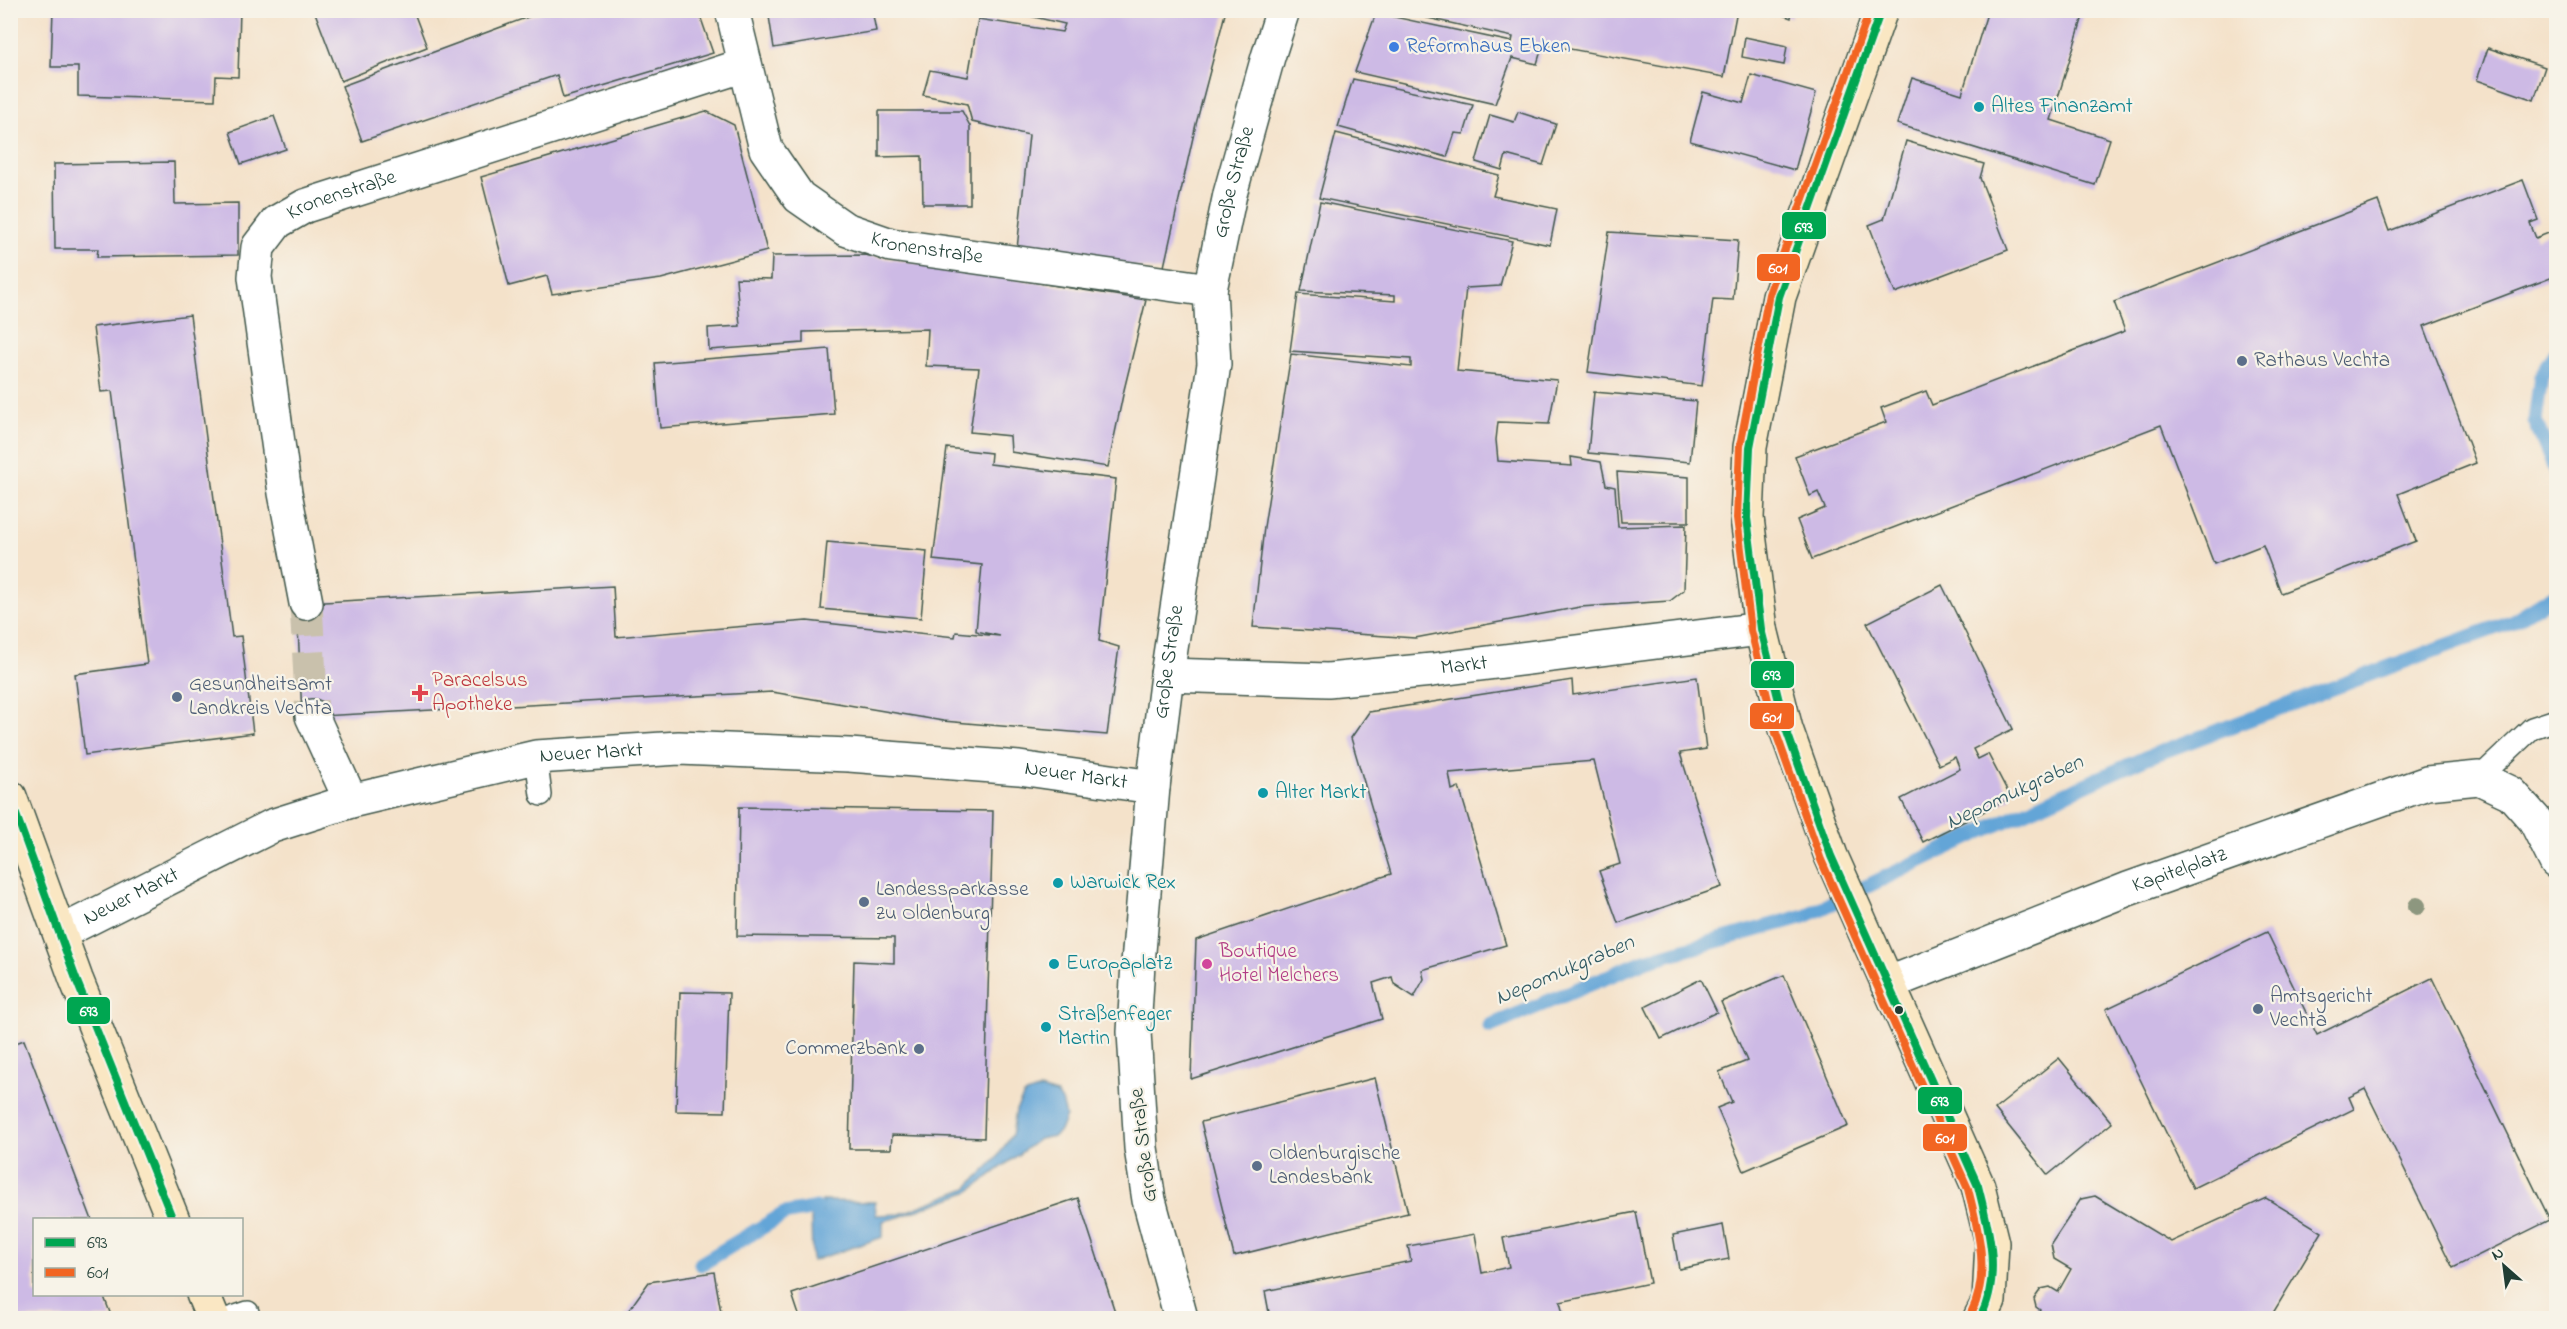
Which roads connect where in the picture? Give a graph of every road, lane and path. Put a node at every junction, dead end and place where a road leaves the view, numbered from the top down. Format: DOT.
graph roads {
  1 [pos="732,10"];
  2 [pos="1283,10"];
  3 [pos="1881,10"];
  4 [pos="745,65"];
  5 [pos="1210,290"];
  6 [pos="306,603"];
  7 [pos="1761,629"];
  8 [pos="1167,675"];
  9 [pos="312,717"];
  10 [pos="2556,720"];
  11 [pos="537,757"];
  12 [pos="2479,778"];
  13 [pos="1153,787"];
  14 [pos="541,795"];
  15 [pos="10,797"];
  16 [pos="351,801"];
  17 [pos="2556,862"];
  18 [pos="60,933"];
  19 [pos="1887,984"];
  20 [pos="172,1218"];
  21 [pos="204,1296"];
  22 [pos="213,1318"];
  23 [pos="1181,1318"];
  24 [pos="1980,1318"];
  1 -- 4 [label="street, Kronenstraße"];
  2 -- 5 [label="street, Große Straße"];
  3 -- 7 [label="street"];
  4 -- 5 [label="street, Kronenstraße"];
  4 -- 6 [label="street, Kronenstraße"];
  5 -- 8 [label="street, Große Straße"];
  7 -- 8 [label="street, Markt"];
  7 -- 19 [label="street"];
  8 -- 13 [label="street, Große Straße"];
  9 -- 16 [label="street"];
  10 -- 12 [label="lane"];
  11 -- 13 [label="street, Neuer Markt"];
  11 -- 14 [label="lane"];
  11 -- 16 [label="street, Neuer Markt"];
  12 -- 17 [label="street"];
  12 -- 19 [label="street, Kapitelplatz"];
  13 -- 23 [label="street, Große Straße"];
  15 -- 18 [label="street"];
  16 -- 18 [label="street, Neuer Markt"];
  18 -- 20 [label="street"];
  19 -- 24 [label="street"];
  21 -- 22 [label="street"];
}
